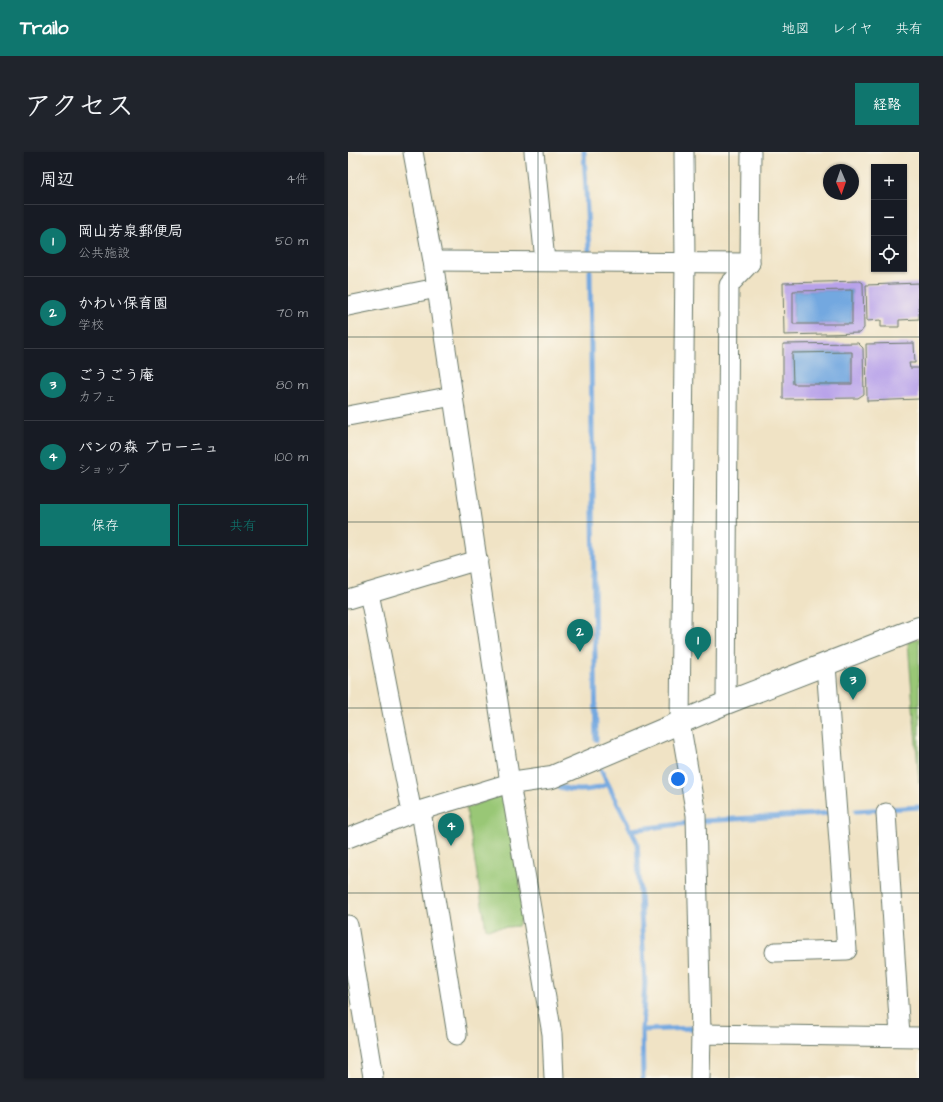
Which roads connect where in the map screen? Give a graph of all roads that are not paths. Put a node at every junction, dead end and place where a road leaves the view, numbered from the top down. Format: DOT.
graph roads {
  1 [pos="413,152"];
  2 [pos="534,152"];
  3 [pos="684,152"];
  4 [pos="751,152"];
  5 [pos="433,261"];
  6 [pos="545,261"];
  7 [pos="685,261"];
  8 [pos="750,262"];
  9 [pos="437,288"];
  10 [pos="348,306"];
  11 [pos="453,396"];
  12 [pos="348,416"];
  13 [pos="478,560"];
  14 [pos="369,593"];
  15 [pos="348,599"];
  16 [pos="919,628"];
  17 [pos="826,665"];
  18 [pos="726,703"];
  19 [pos="680,722"];
  20 [pos="510,783"];
  21 [pos="416,812"];
  22 [pos="886,813"];
  23 [pos="348,838"];
  24 [pos="348,925"];
  25 [pos="775,952"];
  26 [pos="900,1032"];
  27 [pos="701,1034"];
  28 [pos="457,1035"];
  29 [pos="919,1037"];
  30 [pos="373,1076"];
  31 [pos="554,1078"];
  32 [pos="700,1078"];
  1 -- 5 [label="street"];
  2 -- 6 [label="street"];
  3 -- 7 [label="street"];
  4 -- 8 [label="street"];
  5 -- 6 [label="street"];
  5 -- 9 [label="street"];
  6 -- 7 [label="street"];
  7 -- 8 [label="street"];
  7 -- 19 [label="street"];
  8 -- 18 [label="street"];
  9 -- 10 [label="street"];
  9 -- 11 [label="street"];
  11 -- 12 [label="street"];
  11 -- 13 [label="street"];
  13 -- 14 [label="street"];
  13 -- 20 [label="street"];
  14 -- 15 [label="street"];
  14 -- 21 [label="street"];
  16 -- 17 [label="street"];
  17 -- 18 [label="street"];
  17 -- 25 [label="street"];
  18 -- 19 [label="street"];
  19 -- 20 [label="street"];
  19 -- 27 [label="street"];
  20 -- 21 [label="street"];
  20 -- 31 [label="street"];
  21 -- 23 [label="street"];
  21 -- 28 [label="street"];
  22 -- 26 [label="street"];
  24 -- 30 [label="street"];
  26 -- 27 [label="street"];
  26 -- 29 [label="street"];
  27 -- 32 [label="street"];
}
